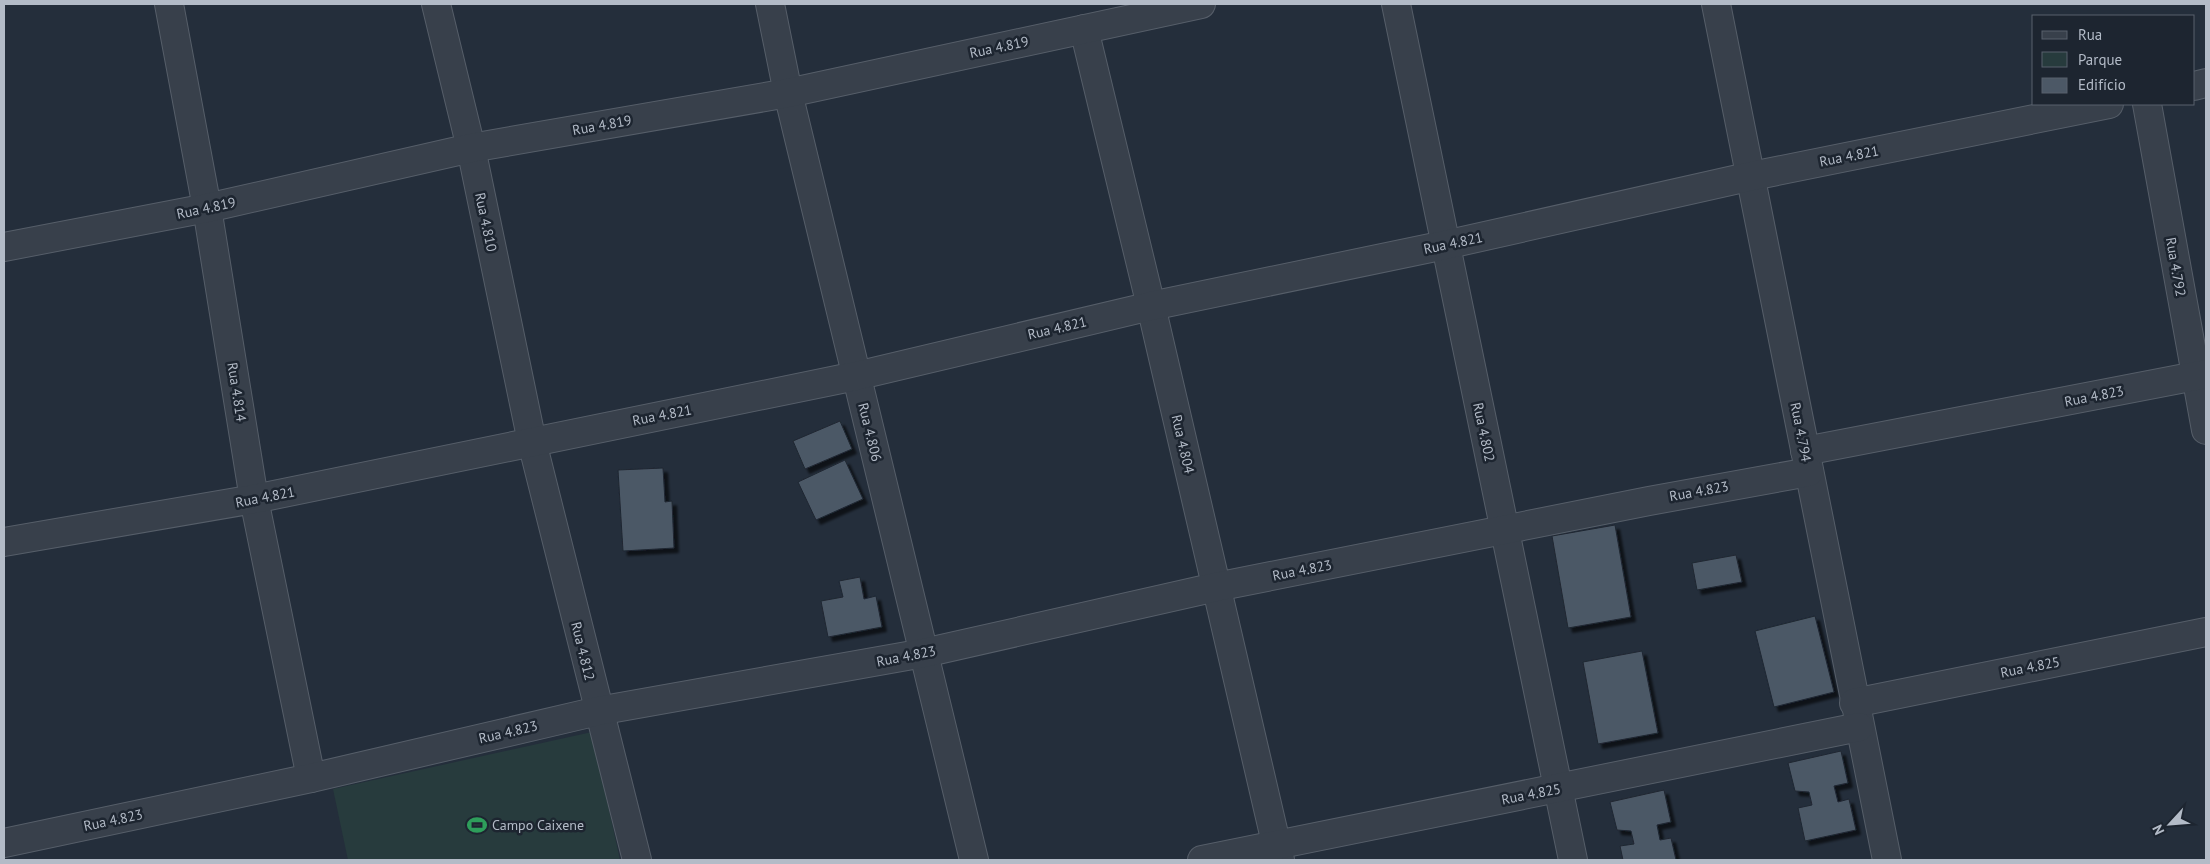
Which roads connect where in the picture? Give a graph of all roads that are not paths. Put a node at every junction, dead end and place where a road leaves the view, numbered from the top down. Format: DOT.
graph roads {
  1 [pos="169,4"];
  2 [pos="436,4"];
  3 [pos="770,4"];
  4 [pos="1201,4"];
  5 [pos="1396,4"];
  6 [pos="1716,4"];
  7 [pos="1110,13"];
  8 [pos="1084,28"];
  9 [pos="788,93"];
  10 [pos="2104,105"];
  11 [pos="2147,105"];
  12 [pos="471,148"];
  13 [pos="1752,176"];
  14 [pos="207,208"];
  15 [pos="1445,245"];
  16 [pos="4,247"];
  17 [pos="1151,306"];
  18 [pos="2201,375"];
  19 [pos="856,376"];
  20 [pos="2206,430"];
  21 [pos="532,442"];
  22 [pos="1807,462"];
  23 [pos="254,499"];
  24 [pos="1504,530"];
  25 [pos="4,542"];
  26 [pos="1216,587"];
  27 [pos="2206,632"];
  28 [pos="924,653"];
  29 [pos="598,711"];
  30 [pos="1857,715"];
  31 [pos="312,778"];
  32 [pos="1558,789"];
  33 [pos="4,843"];
  34 [pos="1279,852"];
  35 [pos="637,860"];
  36 [pos="974,860"];
  37 [pos="1202,860"];
  38 [pos="1573,860"];
  39 [pos="1887,860"];
  1 -- 14 [label="street, Rua 4.814"];
  2 -- 12 [label="street, Rua 4.810"];
  3 -- 9 [label="street, Rua 4.806"];
  4 -- 7 [label="street, Rua 4.819"];
  5 -- 15 [label="street, Rua 4.802"];
  6 -- 13 [label="street, Rua 4.794"];
  7 -- 8 [label="street, Rua 4.819"];
  8 -- 9 [label="street, Rua 4.819"];
  8 -- 17 [label="street, Rua 4.804"];
  9 -- 12 [label="street, Rua 4.819"];
  9 -- 19 [label="street, Rua 4.806"];
  10 -- 13 [label="street, Rua 4.821"];
  11 -- 18 [label="street, Rua 4.792"];
  12 -- 14 [label="street, Rua 4.819"];
  12 -- 21 [label="street, Rua 4.810"];
  13 -- 15 [label="street, Rua 4.821"];
  13 -- 22 [label="street, Rua 4.794"];
  14 -- 16 [label="street, Rua 4.819"];
  14 -- 23 [label="street, Rua 4.814"];
  15 -- 17 [label="street, Rua 4.821"];
  15 -- 24 [label="street, Rua 4.802"];
  17 -- 19 [label="street, Rua 4.821"];
  17 -- 26 [label="street, Rua 4.804"];
  18 -- 20 [label="street, Rua 4.792"];
  18 -- 22 [label="street, Rua 4.823"];
  19 -- 21 [label="street, Rua 4.821"];
  19 -- 28 [label="street, Rua 4.806"];
  21 -- 23 [label="street, Rua 4.821"];
  21 -- 29 [label="street, Rua 4.812"];
  22 -- 24 [label="street, Rua 4.823"];
  22 -- 30 [label="street, Rua 4.794"];
  23 -- 25 [label="street, Rua 4.821"];
  23 -- 31 [label="street, Rua 4.814"];
  24 -- 26 [label="street, Rua 4.823"];
  24 -- 32 [label="street, Rua 4.802"];
  26 -- 28 [label="street, Rua 4.823"];
  26 -- 34 [label="street, Rua 4.804"];
  27 -- 30 [label="street, Rua 4.825"];
  28 -- 29 [label="street, Rua 4.823"];
  28 -- 36 [label="street, Rua 4.806"];
  29 -- 31 [label="street, Rua 4.823"];
  29 -- 35 [label="street, Rua 4.812"];
  30 -- 32 [label="street, Rua 4.825"];
  30 -- 39 [label="street, Rua 4.794"];
  31 -- 33 [label="street, Rua 4.823"];
  32 -- 34 [label="street, Rua 4.825"];
  32 -- 38 [label="street, Rua 4.802"];
  34 -- 37 [label="street, Rua 4.825"];
}
